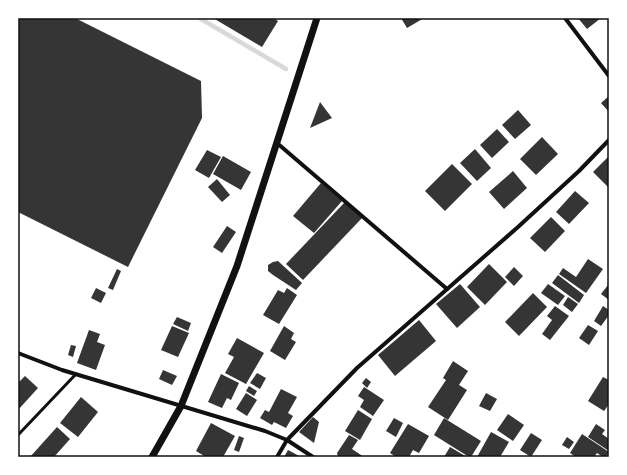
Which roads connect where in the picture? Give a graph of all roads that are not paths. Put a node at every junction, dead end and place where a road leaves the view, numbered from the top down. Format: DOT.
graph roads {
  1 [pos="317,18"];
  2 [pos="565,18"];
  3 [pos="609,76"];
  4 [pos="609,140"];
  5 [pos="277,143"];
  6 [pos="446,289"];
  7 [pos="18,353"];
  8 [pos="76,374"];
  9 [pos="181,406"];
  10 [pos="18,435"];
  11 [pos="286,440"];
  12 [pos="152,457"];
  13 [pos="277,457"];
  14 [pos="314,457"];
  1 -- 5 [label="street"];
  2 -- 3 [label="street"];
  4 -- 6 [label="street"];
  5 -- 6 [label="street"];
  5 -- 9 [label="street"];
  6 -- 11 [label="street"];
  7 -- 8 [label="street"];
  8 -- 9 [label="street"];
  8 -- 10 [label="lane"];
  9 -- 11 [label="street"];
  9 -- 12 [label="street"];
  11 -- 13 [label="street"];
  11 -- 14 [label="street"];
}
